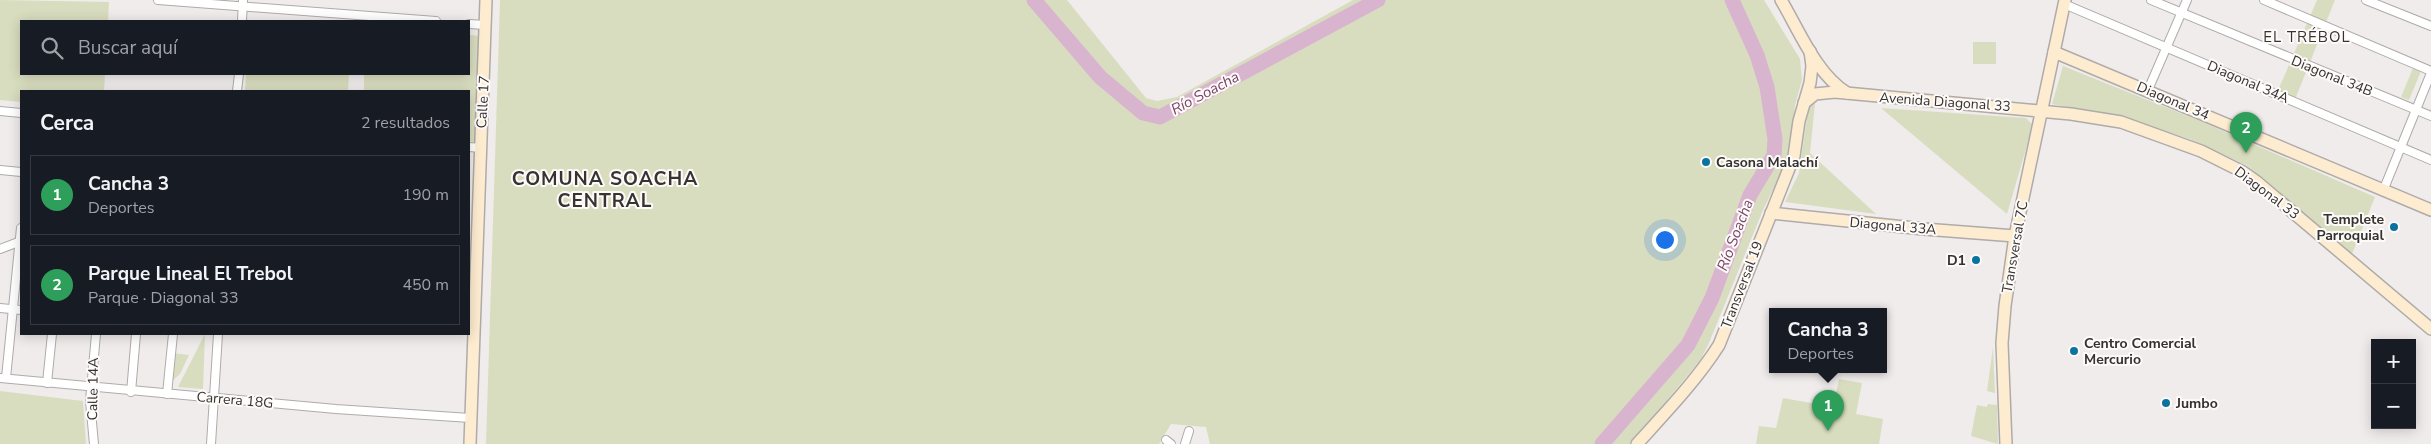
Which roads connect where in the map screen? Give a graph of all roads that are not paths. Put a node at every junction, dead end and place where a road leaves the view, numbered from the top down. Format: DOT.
graph roads {
  1 [pos="158,0"];
  2 [pos="486,0"];
  3 [pos="1780,0"];
  4 [pos="2151,0"];
  5 [pos="2187,0"];
  6 [pos="2264,0"];
  7 [pos="2366,0"];
  8 [pos="2065,2"];
  9 [pos="243,3"];
  10 [pos="2182,13"];
  11 [pos="242,20"];
  12 [pos="425,20"];
  13 [pos="470,24"];
  14 [pos="485,25"];
  15 [pos="2431,26"];
  16 [pos="2166,48"];
  17 [pos="1810,51"];
  18 [pos="2054,52"];
  19 [pos="2431,72"];
  20 [pos="238,75"];
  21 [pos="237,90"];
  22 [pos="2148,90"];
  23 [pos="1848,94"];
  24 [pos="1804,103"];
  25 [pos="0,110"];
  26 [pos="2043,110"];
  27 [pos="2416,110"];
  28 [pos="20,113"];
  29 [pos="2431,116"];
  30 [pos="470,147"];
  31 [pos="481,148"];
  32 [pos="2400,148"];
  33 [pos="2431,160"];
  34 [pos="0,170"];
  35 [pos="20,172"];
  36 [pos="2383,191"];
  37 [pos="2431,210"];
  38 [pos="1770,213"];
  39 [pos="2015,236"];
  40 [pos="20,242"];
  41 [pos="0,249"];
  42 [pos="20,259"];
  43 [pos="0,308"];
  44 [pos="17,310"];
  45 [pos="2431,328"];
  46 [pos="52,335"];
  47 [pos="96,335"];
  48 [pos="136,335"];
  49 [pos="173,335"];
  50 [pos="218,335"];
  51 [pos="3,378"];
  52 [pos="47,383"];
  53 [pos="90,387"];
  54 [pos="131,392"];
  55 [pos="166,394"];
  56 [pos="213,398"];
  57 [pos="470,418"];
  58 [pos="1189,431"];
  59 [pos="94,444"];
  60 [pos="212,444"];
  61 [pos="470,444"];
  62 [pos="1185,444"];
  63 [pos="1637,444"];
  64 [pos="2006,444"];
  1 -- 9 [label="street"];
  2 -- 14 [label="main road, Calle 17"];
  3 -- 17 [label="main road"];
  4 -- 10 [label="street, Diagonal 34B"];
  5 -- 10 [label="street"];
  6 -- 19 [label="street"];
  7 -- 15 [label="street"];
  8 -- 16 [label="street, Diagonal 34A"];
  8 -- 18 [label="main road"];
  9 -- 11 [label="street"];
  9 -- 12 [label="street"];
  10 -- 16 [label="street"];
  10 -- 27 [label="street, Diagonal 34B"];
  13 -- 14 [label="street"];
  14 -- 31 [label="main road, Calle 17"];
  16 -- 22 [label="street"];
  16 -- 32 [label="street, Diagonal 34A"];
  17 -- 23 [label="main road"];
  17 -- 24 [label="main road, Transversal 19"];
  18 -- 22 [label="main road, Diagonal 34"];
  18 -- 26 [label="main road, Transversal 7C"];
  19 -- 27 [label="street"];
  20 -- 21 [label="street"];
  22 -- 36 [label="main road, Diagonal 34"];
  23 -- 24 [label="main road, Avenida Diagonal 33"];
  23 -- 26 [label="main road, Avenida Diagonal 33"];
  24 -- 38 [label="main road, Transversal 19"];
  25 -- 28 [label="street"];
  26 -- 39 [label="main road, Transversal 7C"];
  26 -- 45 [label="main road, Diagonal 33"];
  27 -- 29 [label="street, Diagonal 34B"];
  27 -- 32 [label="street"];
  30 -- 31 [label="street"];
  31 -- 57 [label="main road, Calle 17"];
  32 -- 33 [label="street, Diagonal 34A"];
  32 -- 36 [label="street"];
  34 -- 35 [label="street"];
  36 -- 37 [label="main road, Diagonal 34"];
  38 -- 39 [label="main road, Diagonal 33A"];
  38 -- 63 [label="main road, Transversal 19"];
  39 -- 64 [label="main road, Transversal 7C"];
  40 -- 41 [label="street"];
  42 -- 44 [label="street"];
  43 -- 44 [label="street"];
  44 -- 51 [label="street"];
  46 -- 52 [label="street"];
  47 -- 53 [label="street, Calle 14A"];
  48 -- 54 [label="street"];
  49 -- 55 [label="street"];
  50 -- 56 [label="street"];
  51 -- 52 [label="street, Carrera 18G"];
  52 -- 53 [label="street, Carrera 18G"];
  53 -- 54 [label="street, Carrera 18G"];
  53 -- 59 [label="street, Calle 14A"];
  54 -- 55 [label="street, Carrera 18G"];
  55 -- 56 [label="street, Carrera 18G"];
  56 -- 57 [label="street, Carrera 18G"];
  56 -- 60 [label="street"];
  57 -- 61 [label="main road, Calle 17"];
  58 -- 62 [label="street"];
}
